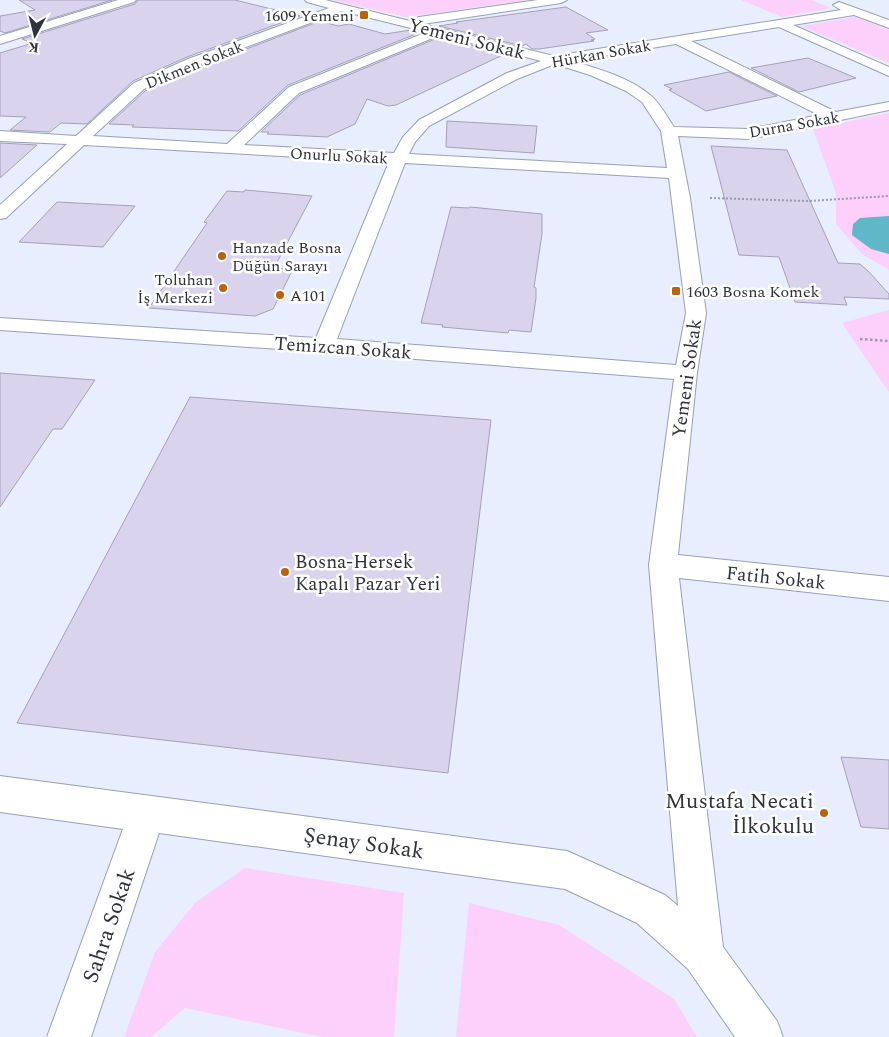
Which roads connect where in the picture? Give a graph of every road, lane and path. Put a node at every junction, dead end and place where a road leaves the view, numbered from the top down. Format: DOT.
graph roads {
  1 [pos="130,0"];
  2 [pos="311,0"];
  3 [pos="561,0"];
  4 [pos="824,0"];
  5 [pos="342,7"];
  6 [pos="855,11"];
  7 [pos="406,23"];
  8 [pos="780,23"];
  9 [pos="889,24"];
  10 [pos="440,31"];
  11 [pos="0,40"];
  12 [pos="678,40"];
  13 [pos="554,60"];
  14 [pos="889,72"];
  15 [pos="889,106"];
  16 [pos="834,117"];
  17 [pos="669,131"];
  18 [pos="0,136"];
  19 [pos="80,141"];
  20 [pos="230,149"];
  21 [pos="399,158"];
  22 [pos="678,173"];
  23 [pos="889,196"];
  24 [pos="681,198"];
  25 [pos="0,214"];
  26 [pos="0,324"];
  27 [pos="860,339"];
  28 [pos="889,341"];
  29 [pos="324,345"];
  30 [pos="686,373"];
  31 [pos="663,564"];
  32 [pos="889,589"];
  33 [pos="0,794"];
  34 [pos="147,813"];
  35 [pos="703,954"];
  36 [pos="69,1037"];
  37 [pos="761,1037"];
  1 -- 11 [label="street"];
  2 -- 5 [label="street, Yemeni Sokak"];
  3 -- 7 [label="street"];
  4 -- 6 [label="street"];
  5 -- 7 [label="street, Yemeni Sokak"];
  5 -- 19 [label="street, Dikmen Sokak"];
  6 -- 8 [label="street, Hürkan Sokak"];
  6 -- 9 [label="street"];
  7 -- 10 [label="street, Yemeni Sokak"];
  8 -- 12 [label="street, Hürkan Sokak"];
  8 -- 14 [label="street"];
  10 -- 13 [label="street, Yemeni Sokak"];
  10 -- 20 [label="street"];
  12 -- 13 [label="street, Hürkan Sokak"];
  12 -- 16 [label="street"];
  13 -- 17 [label="street, Yemeni Sokak"];
  13 -- 21 [label="street, Hürkan Sokak"];
  15 -- 16 [label="street, Durna Sokak"];
  16 -- 17 [label="street, Durna Sokak"];
  17 -- 22 [label="street, Yemeni Sokak"];
  18 -- 19 [label="street, Onurlu Sokak"];
  19 -- 20 [label="street, Onurlu Sokak"];
  19 -- 25 [label="street, Dikmen Sokak"];
  20 -- 21 [label="street, Onurlu Sokak"];
  21 -- 22 [label="street, Onurlu Sokak"];
  21 -- 29 [label="street, Hürkan Sokak"];
  22 -- 24 [label="street, Yemeni Sokak"];
  23 -- 24 [label="path"];
  24 -- 30 [label="street, Yemeni Sokak"];
  26 -- 29 [label="street, Temizcan Sokak"];
  27 -- 28 [label="path"];
  29 -- 30 [label="street, Temizcan Sokak"];
  30 -- 31 [label="street, Yemeni Sokak"];
  31 -- 32 [label="street, Fatih Sokak"];
  31 -- 35 [label="street, Yemeni Sokak"];
  33 -- 34 [label="street, Şenay Sokak"];
  34 -- 35 [label="street, Şenay Sokak"];
  34 -- 36 [label="street, Sahra Sokak"];
  35 -- 37 [label="street"];
}
